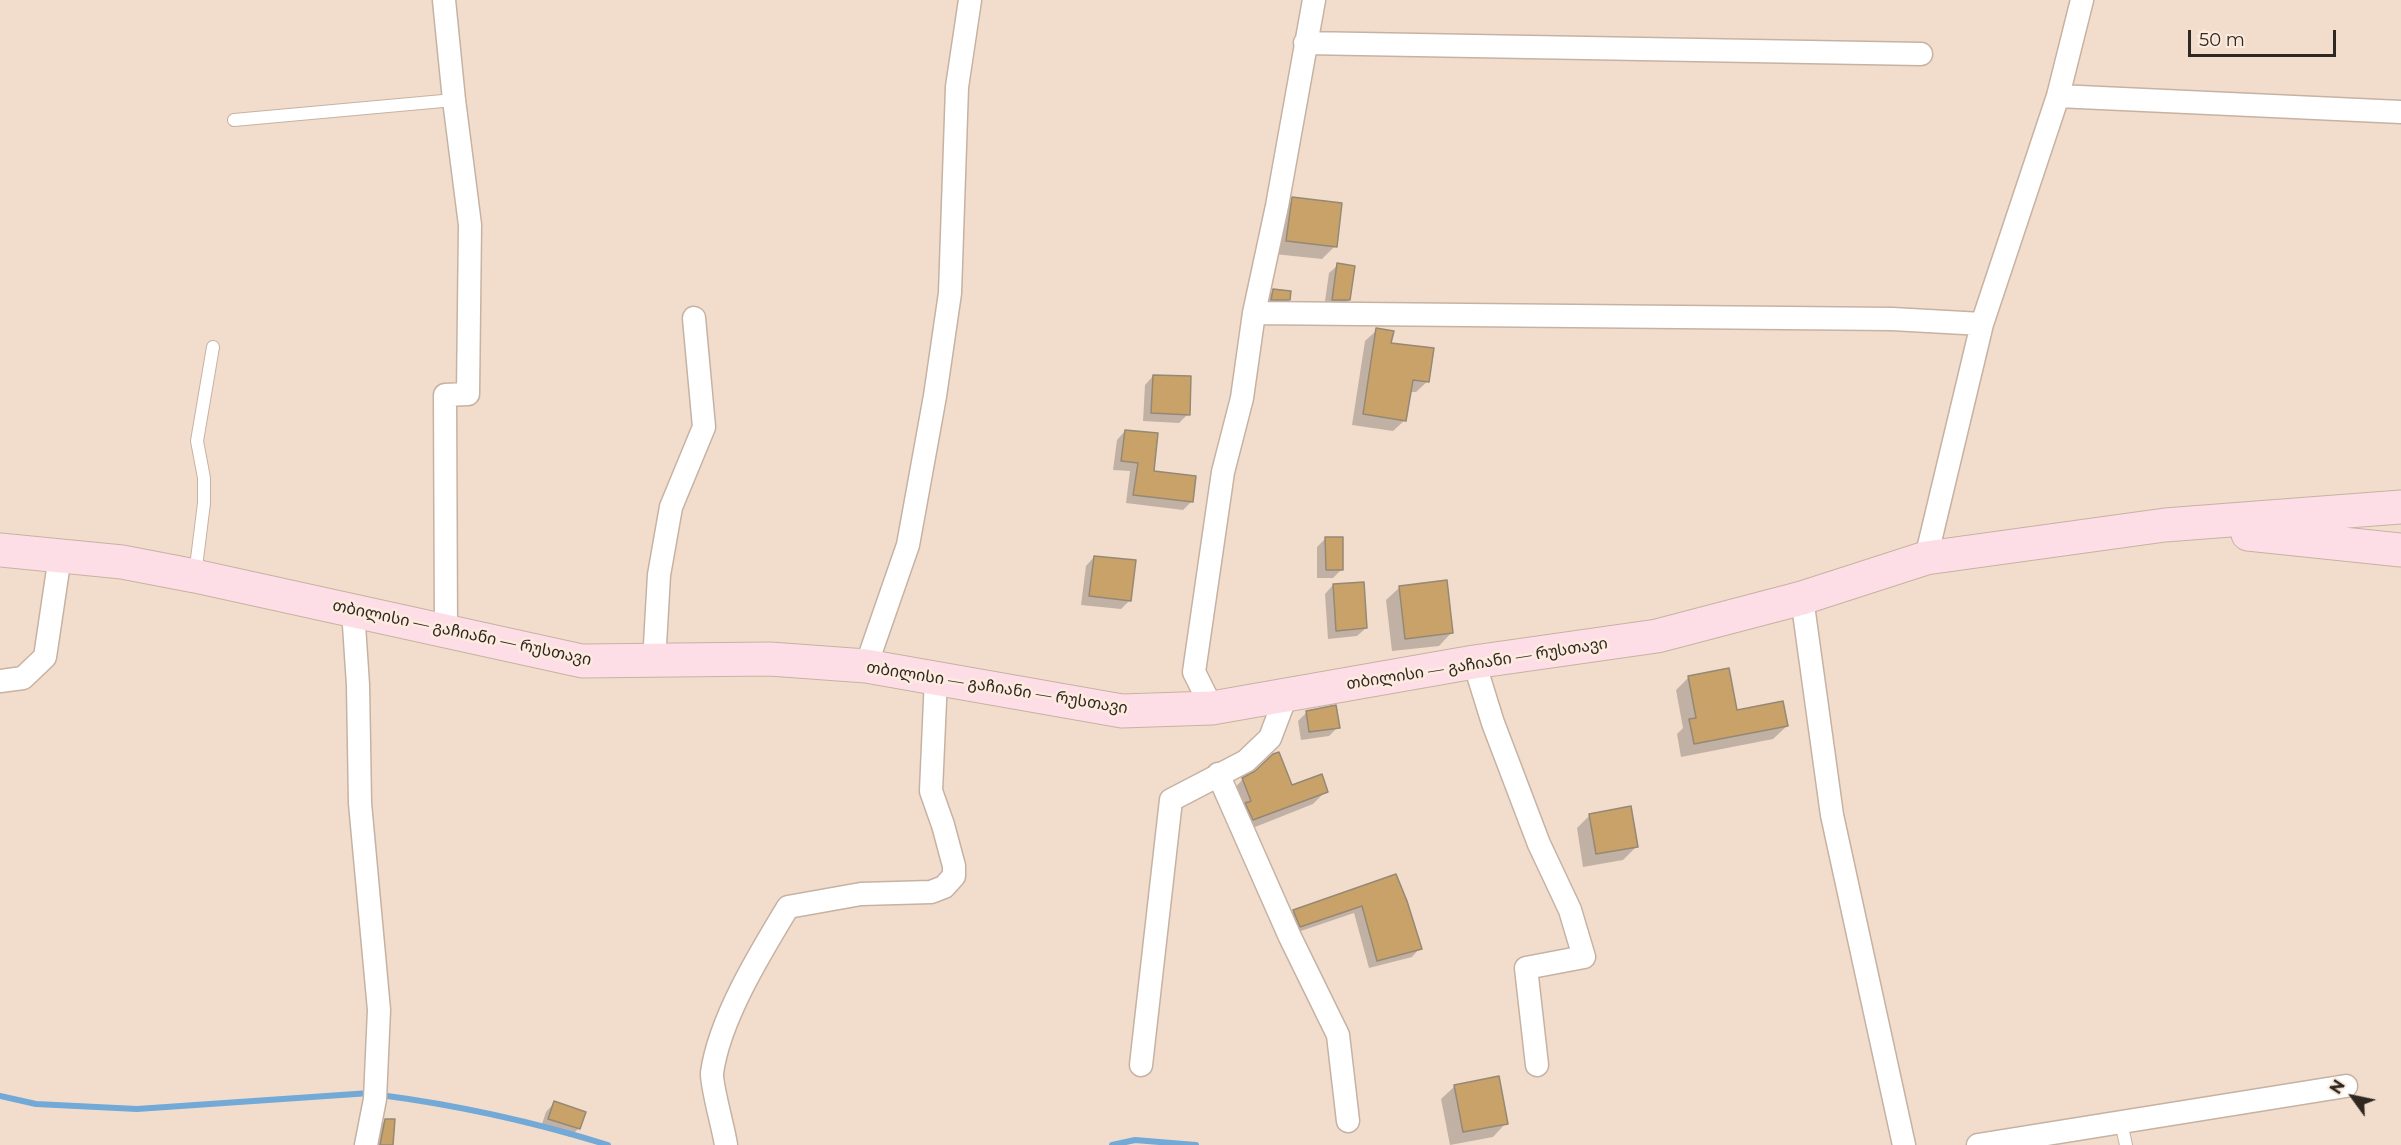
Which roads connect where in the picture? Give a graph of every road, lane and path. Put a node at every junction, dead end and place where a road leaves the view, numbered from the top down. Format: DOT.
graph roads {
  1 [pos="444,0"];
  2 [pos="970,0"];
  3 [pos="1314,0"];
  4 [pos="2082,0"];
  5 [pos="1305,44"];
  6 [pos="1922,54"];
  7 [pos="2058,96"];
  8 [pos="454,100"];
  9 [pos="2401,112"];
  10 [pos="234,120"];
  11 [pos="1254,313"];
  12 [pos="694,318"];
  13 [pos="1982,324"];
  14 [pos="213,347"];
  15 [pos="2401,507"];
  16 [pos="2165,525"];
  17 [pos="0,550"];
  18 [pos="2401,550"];
  19 [pos="60,556"];
  20 [pos="1926,558"];
  21 [pos="195,576"];
  22 [pos="1802,598"];
  23 [pos="353,610"];
  24 [pos="446,632"];
  25 [pos="654,662"];
  26 [pos="1474,662"];
  27 [pos="866,666"];
  28 [pos="936,678"];
  29 [pos="0,681"];
  30 [pos="1286,696"];
  31 [pos="1212,708"];
  32 [pos="1218,774"];
  33 [pos="1141,1065"];
  34 [pos="1537,1065"];
  35 [pos="2346,1086"];
  36 [pos="1348,1121"];
  37 [pos="2121,1122"];
  38 [pos="366,1145"];
  39 [pos="726,1145"];
  40 [pos="1904,1145"];
  41 [pos="1978,1145"];
  42 [pos="2126,1145"];
  1 -- 8 [label="street"];
  2 -- 27 [label="street"];
  3 -- 5 [label="street"];
  4 -- 7 [label="street"];
  5 -- 6 [label="street"];
  5 -- 11 [label="street"];
  7 -- 9 [label="street"];
  7 -- 13 [label="street"];
  8 -- 10 [label="lane"];
  8 -- 24 [label="street"];
  11 -- 13 [label="street"];
  11 -- 31 [label="street"];
  12 -- 25 [label="street"];
  13 -- 20 [label="street"];
  14 -- 21 [label="lane"];
  15 -- 16 [label="main road, თბილისი — გაჩიანი — რუსთავი"];
  16 -- 18 [label="main road, თბილისი — გაჩიანი — რუსთავი"];
  16 -- 20 [label="main road, თბილისი — გაჩიანი — რუსთავი"];
  17 -- 19 [label="main road, თბილისი — გაჩიანი — რუსთავი"];
  19 -- 21 [label="main road, თბილისი — გაჩიანი — რუსთავი"];
  19 -- 29 [label="street"];
  20 -- 22 [label="main road, თბილისი — გაჩიანი — რუსთავი"];
  21 -- 23 [label="main road, თბილისი — გაჩიანი — რუსთავი"];
  22 -- 26 [label="main road, თბილისი — გაჩიანი — რუსთავი"];
  22 -- 40 [label="street"];
  23 -- 24 [label="main road, თბილისი — გაჩიანი — რუსთავი"];
  23 -- 38 [label="street"];
  24 -- 25 [label="main road, თბილისი — გაჩიანი — რუსთავი"];
  25 -- 27 [label="main road, თბილისი — გაჩიანი — რუსთავი"];
  26 -- 30 [label="main road, თბილისი — გაჩიანი — რუსთავი"];
  26 -- 34 [label="street"];
  27 -- 28 [label="main road, თბილისი — გაჩიანი — რუსთავი"];
  28 -- 31 [label="main road, თბილისი — გაჩიანი — რუსთავი"];
  28 -- 39 [label="street"];
  30 -- 31 [label="main road, თბილისი — გაჩიანი — რუსთავი"];
  30 -- 32 [label="street"];
  32 -- 33 [label="street"];
  32 -- 36 [label="street"];
  35 -- 37 [label="street"];
  37 -- 41 [label="street"];
  37 -- 42 [label="lane"];
}
